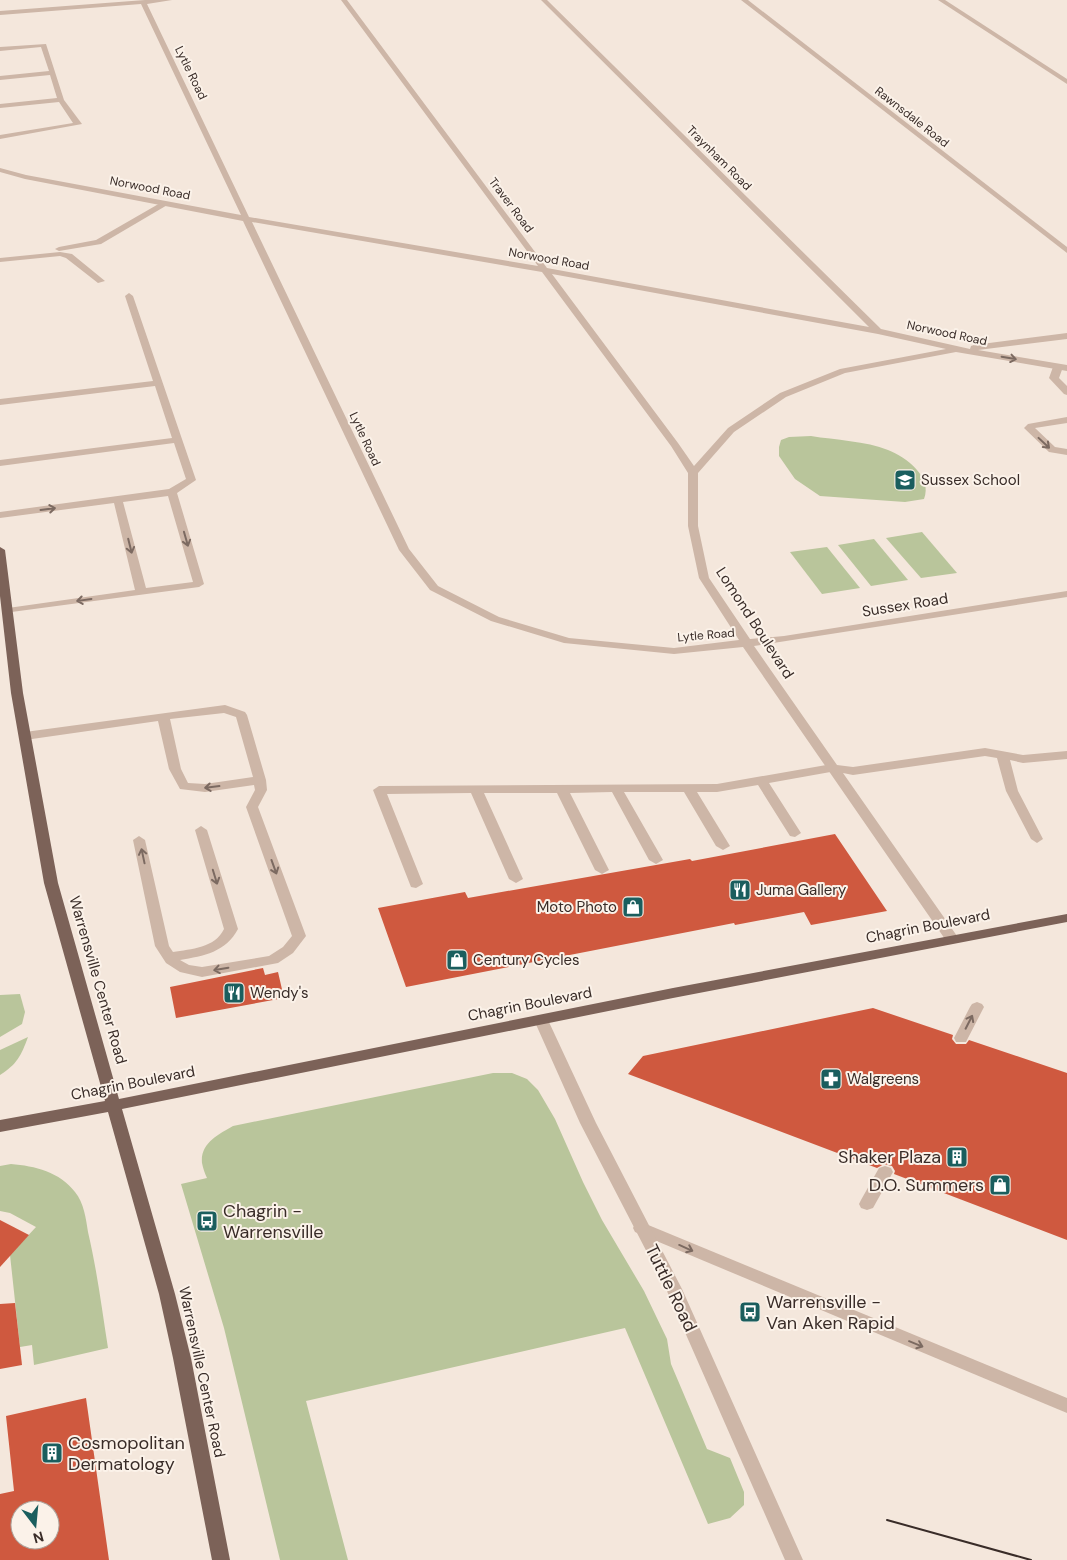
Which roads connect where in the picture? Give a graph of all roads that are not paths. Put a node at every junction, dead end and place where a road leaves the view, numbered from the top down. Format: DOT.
graph roads {
  1 [pos="169,0"];
  2 [pos="344,0"];
  3 [pos="544,0"];
  4 [pos="744,0"];
  5 [pos="941,0"];
  6 [pos="143,2"];
  7 [pos="0,13"];
  8 [pos="0,49"];
  9 [pos="54,73"];
  10 [pos="0,78"];
  11 [pos="1067,82"];
  12 [pos="61,100"];
  13 [pos="0,106"];
  14 [pos="0,137"];
  15 [pos="0,170"];
  16 [pos="26,177"];
  17 [pos="0,178"];
  18 [pos="165,204"];
  19 [pos="247,219"];
  20 [pos="59,248"];
  21 [pos="1067,251"];
  22 [pos="0,260"];
  23 [pos="546,270"];
  24 [pos="101,281"];
  25 [pos="129,296"];
  26 [pos="878,331"];
  27 [pos="1067,336"];
  28 [pos="961,350"];
  29 [pos="1063,368"];
  30 [pos="158,383"];
  31 [pos="1067,392"];
  32 [pos="0,402"];
  33 [pos="1067,420"];
  34 [pos="177,440"];
  35 [pos="1067,452"];
  36 [pos="0,463"];
  37 [pos="693,473"];
  38 [pos="172,492"];
  39 [pos="118,500"];
  40 [pos="0,515"];
  41 [pos="0,550"];
  42 [pos="2,573"];
  43 [pos="141,592"];
  44 [pos="1067,594"];
  45 [pos="8,611"];
  46 [pos="747,644"];
  47 [pos="163,716"];
  48 [pos="25,736"];
  49 [pos="1002,755"];
  50 [pos="1067,755"];
  51 [pos="832,768"];
  52 [pos="260,780"];
  53 [pos="761,780"];
  54 [pos="688,788"];
  55 [pos="616,789"];
  56 [pos="476,790"];
  57 [pos="562,790"];
  58 [pos="201,830"];
  59 [pos="795,833"];
  60 [pos="140,840"];
  61 [pos="1037,840"];
  62 [pos="723,846"];
  63 [pos="656,860"];
  64 [pos="602,870"];
  65 [pos="516,879"];
  66 [pos="416,884"];
  67 [pos="1067,918"];
  68 [pos="952,939"];
  69 [pos="169,957"];
  70 [pos="976,1007"];
  71 [pos="542,1020"];
  72 [pos="961,1038"];
  73 [pos="114,1105"];
  74 [pos="0,1126"];
  75 [pos="885,1172"];
  76 [pos="867,1204"];
  77 [pos="641,1228"];
  78 [pos="1067,1406"];
  79 [pos="221,1560"];
  80 [pos="794,1560"];
  1 -- 6 [label="street"];
  2 -- 23 [label="street, Traver Road"];
  3 -- 26 [label="street, Traynham Road"];
  4 -- 21 [label="street, Rawnsdale Road"];
  5 -- 11 [label="street"];
  6 -- 7 [label="street"];
  6 -- 19 [label="street, Lytle Road"];
  8 -- 9 [label="street"];
  9 -- 10 [label="street"];
  9 -- 12 [label="street"];
  12 -- 13 [label="street"];
  12 -- 14 [label="street"];
  15 -- 16 [label="street, Norwood Road"];
  16 -- 17 [label="street, Norwood Road"];
  16 -- 18 [label="street, Norwood Road"];
  18 -- 19 [label="street, Norwood Road"];
  18 -- 20 [label="street"];
  19 -- 23 [label="street, Norwood Road"];
  19 -- 46 [label="street, Lytle Road"];
  22 -- 24 [label="street"];
  23 -- 26 [label="street, Norwood Road"];
  23 -- 37 [label="street, Traver Road"];
  25 -- 30 [label="street"];
  26 -- 28 [label="street, Norwood Road"];
  27 -- 28 [label="street"];
  28 -- 29 [label="street, Norwood Road, one-way"];
  28 -- 37 [label="street"];
  29 -- 31 [label="street"];
  30 -- 32 [label="street"];
  30 -- 34 [label="street"];
  33 -- 35 [label="street, one-way"];
  34 -- 36 [label="street"];
  34 -- 38 [label="street"];
  37 -- 46 [label="street, Lomond Boulevard"];
  38 -- 39 [label="street"];
  38 -- 43 [label="street, one-way"];
  40 -- 39 [label="street, one-way"];
  39 -- 43 [label="street, one-way"];
  41 -- 42 [label="main road, Warrensville Center Road"];
  42 -- 45 [label="main road, Warrensville Center Road"];
  43 -- 45 [label="street, one-way"];
  44 -- 46 [label="street, Sussex Road"];
  45 -- 48 [label="main road, Warrensville Center Road"];
  46 -- 51 [label="street, Lomond Boulevard"];
  47 -- 48 [label="street"];
  47 -- 52 [label="street"];
  52 -- 47 [label="street, one-way"];
  48 -- 73 [label="main road, Warrensville Center Road"];
  49 -- 50 [label="street"];
  49 -- 51 [label="street"];
  49 -- 61 [label="street"];
  51 -- 53 [label="street"];
  51 -- 68 [label="street, Lomond Boulevard"];
  52 -- 69 [label="street, one-way"];
  53 -- 54 [label="street"];
  53 -- 59 [label="street"];
  54 -- 55 [label="street"];
  54 -- 62 [label="street"];
  55 -- 57 [label="street"];
  55 -- 63 [label="street"];
  56 -- 57 [label="street"];
  56 -- 65 [label="street"];
  56 -- 66 [label="street"];
  57 -- 64 [label="street"];
  58 -- 69 [label="street, one-way"];
  69 -- 60 [label="street, one-way"];
  67 -- 68 [label="main road, Chagrin Boulevard"];
  68 -- 71 [label="main road, Chagrin Boulevard"];
  72 -- 70 [label="street, one-way"];
  71 -- 73 [label="main road, Chagrin Boulevard"];
  71 -- 77 [label="street, Tuttle Road"];
  73 -- 74 [label="main road, Chagrin Boulevard"];
  73 -- 79 [label="main road, Warrensville Center Road"];
  75 -- 76 [label="street"];
  77 -- 78 [label="street, one-way"];
  77 -- 80 [label="street, Tuttle Road"];
}
